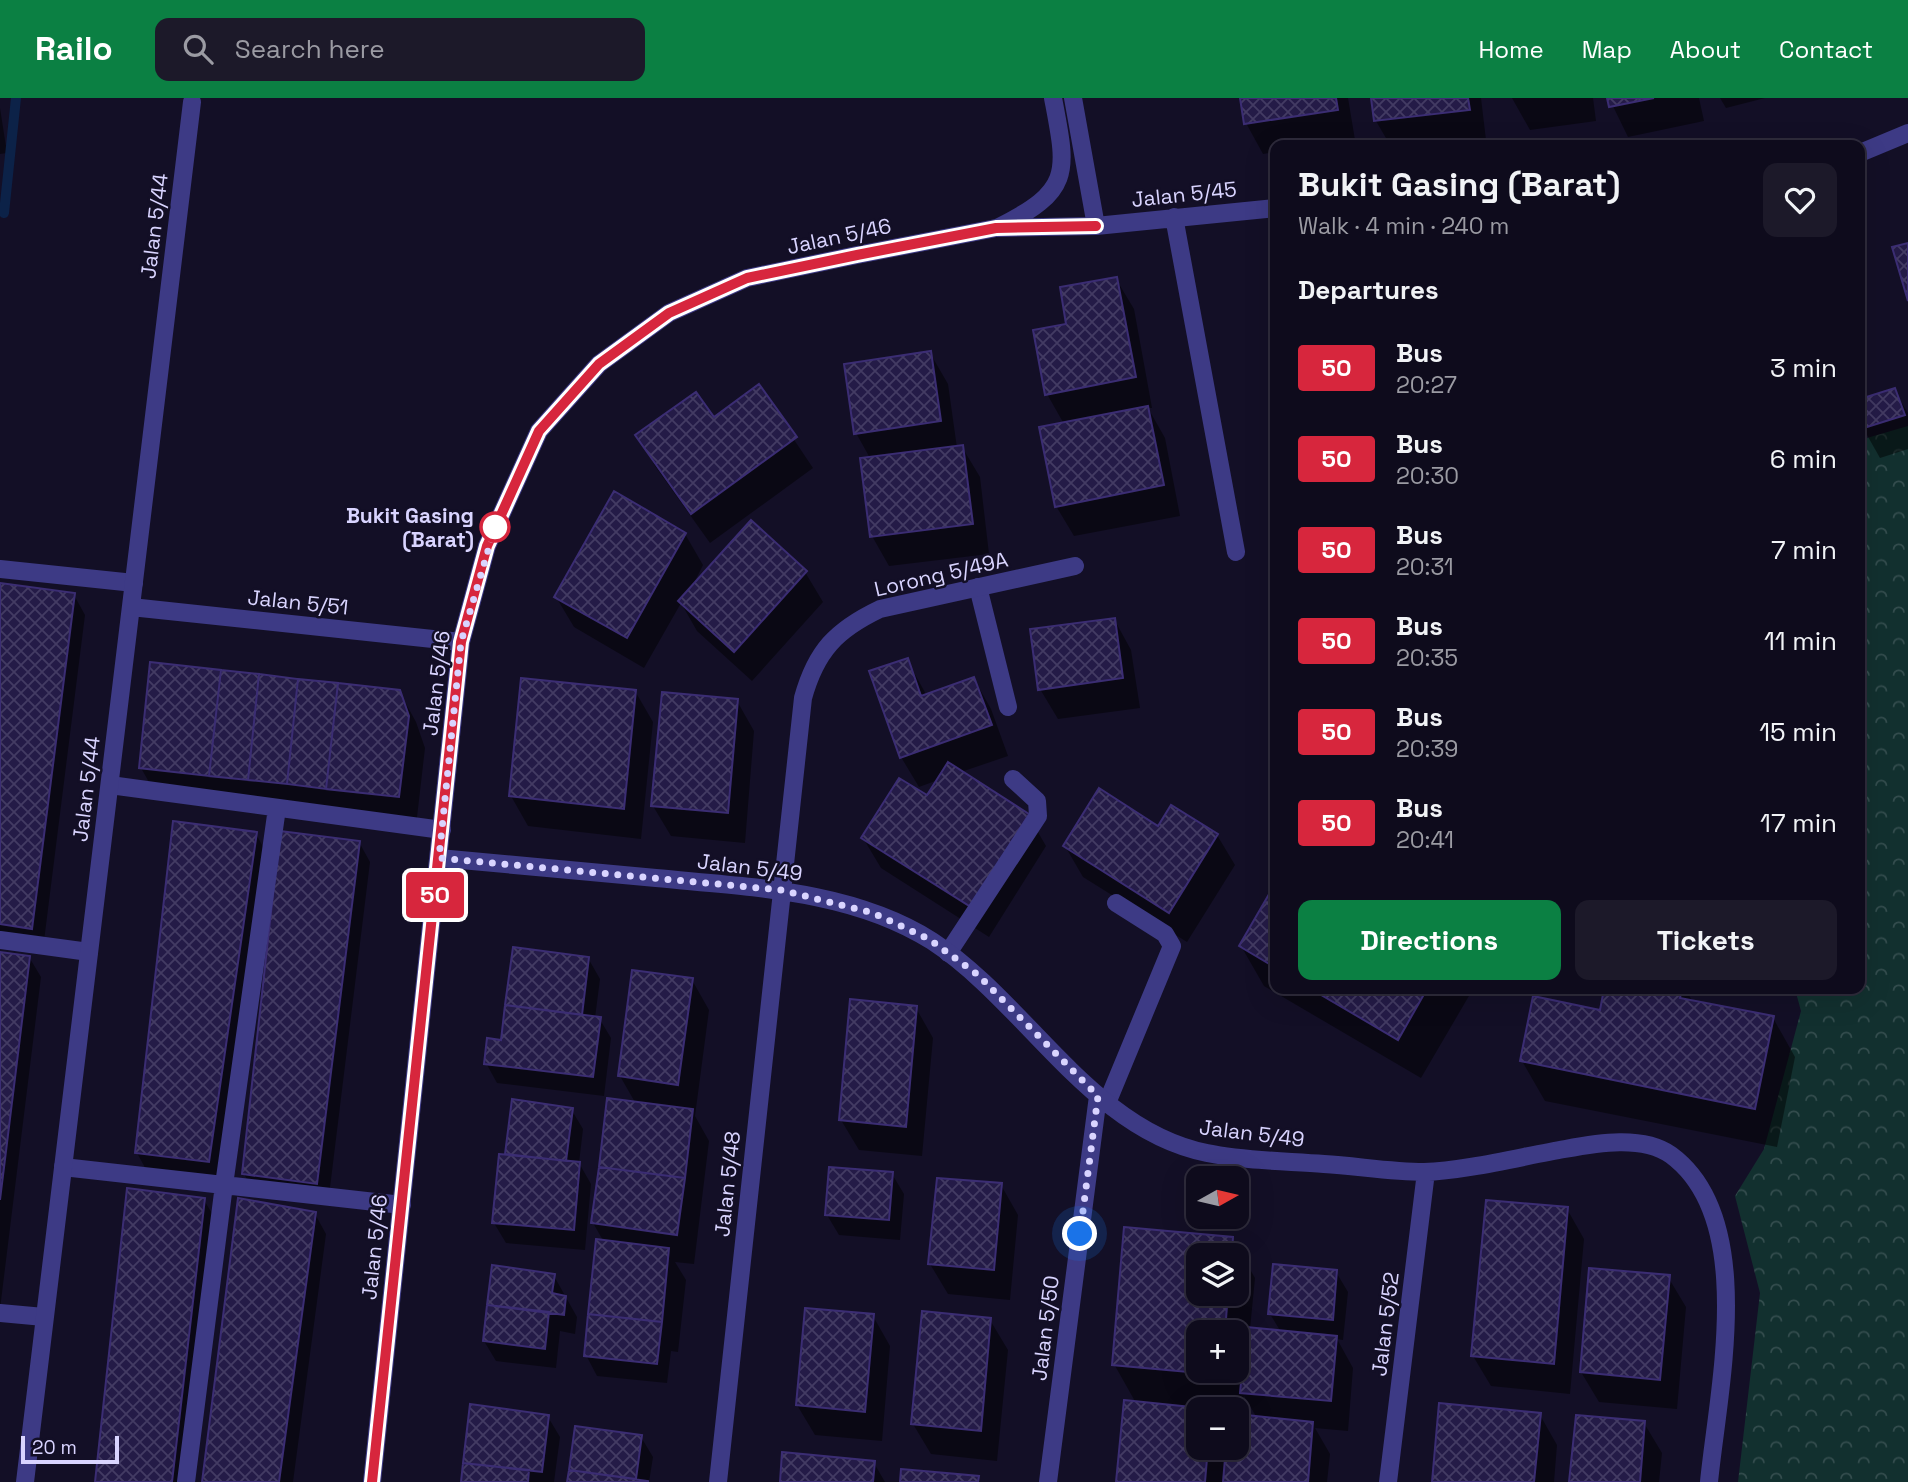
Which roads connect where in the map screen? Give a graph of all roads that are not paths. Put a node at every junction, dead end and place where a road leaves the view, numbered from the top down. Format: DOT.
graph roads {
  1 [pos="1054,98"];
  2 [pos="1073,98"];
  3 [pos="192,102"];
  4 [pos="1908,134"];
  5 [pos="1865,151"];
  6 [pos="1270,209"];
  7 [pos="1174,217"];
  8 [pos="1096,226"];
  9 [pos="996,228"];
  10 [pos="1236,552"];
  11 [pos="1075,566"];
  12 [pos="0,569"];
  13 [pos="134,583"];
  14 [pos="978,587"];
  15 [pos="131,607"];
  16 [pos="461,642"];
  17 [pos="1008,707"];
  18 [pos="1013,779"];
  19 [pos="110,785"];
  20 [pos="277,808"];
  21 [pos="442,830"];
  22 [pos="439,858"];
  23 [pos="781,890"];
  24 [pos="1116,903"];
  25 [pos="0,940"];
  26 [pos="89,952"];
  27 [pos="948,953"];
  28 [pos="1103,1099"];
  29 [pos="63,1167"];
  30 [pos="1426,1172"];
  31 [pos="224,1185"];
  32 [pos="402,1205"];
  33 [pos="0,1313"];
  34 [pos="44,1317"];
  35 [pos="24,1482"];
  36 [pos="187,1482"];
  37 [pos="372,1482"];
  38 [pos="718,1482"];
  39 [pos="1048,1482"];
  40 [pos="1388,1482"];
  41 [pos="1709,1482"];
  1 -- 9 [label="street"];
  2 -- 8 [label="street"];
  3 -- 13 [label="street, Jalan 5/44"];
  4 -- 5 [label="street"];
  6 -- 7 [label="street, Jalan 5/45"];
  7 -- 8 [label="street, Jalan 5/45"];
  7 -- 10 [label="street"];
  8 -- 9 [label="street, Jalan 5/46"];
  9 -- 16 [label="street, Jalan 5/46"];
  11 -- 14 [label="street, Lorong 5/49A"];
  12 -- 13 [label="street"];
  13 -- 15 [label="street, Jalan 5/44"];
  14 -- 17 [label="street"];
  14 -- 23 [label="street, Lorong 5/49A"];
  15 -- 16 [label="street, Jalan 5/51"];
  15 -- 19 [label="street, Jalan 5/44"];
  16 -- 21 [label="street, Jalan 5/46"];
  18 -- 27 [label="street"];
  19 -- 20 [label="street"];
  19 -- 26 [label="street, Jalan 5/44"];
  20 -- 21 [label="street"];
  20 -- 31 [label="street"];
  21 -- 22 [label="street, Jalan 5/46"];
  22 -- 23 [label="street, Jalan 5/49"];
  22 -- 32 [label="street, Jalan 5/46"];
  23 -- 27 [label="street, Jalan 5/49"];
  23 -- 38 [label="street, Jalan 5/48"];
  24 -- 28 [label="street, Jalan 5/50"];
  25 -- 26 [label="street"];
  26 -- 29 [label="street, Jalan 5/44"];
  27 -- 28 [label="street, Jalan 5/49"];
  28 -- 30 [label="street, Jalan 5/49"];
  28 -- 39 [label="street, Jalan 5/50"];
  29 -- 31 [label="street"];
  29 -- 34 [label="street, Jalan 5/44"];
  30 -- 40 [label="street, Jalan 5/52"];
  30 -- 41 [label="street, Jalan 5/49"];
  31 -- 32 [label="street"];
  31 -- 36 [label="street"];
  32 -- 37 [label="street, Jalan 5/46"];
  33 -- 34 [label="street"];
  34 -- 35 [label="street, Jalan 5/44"];
}
